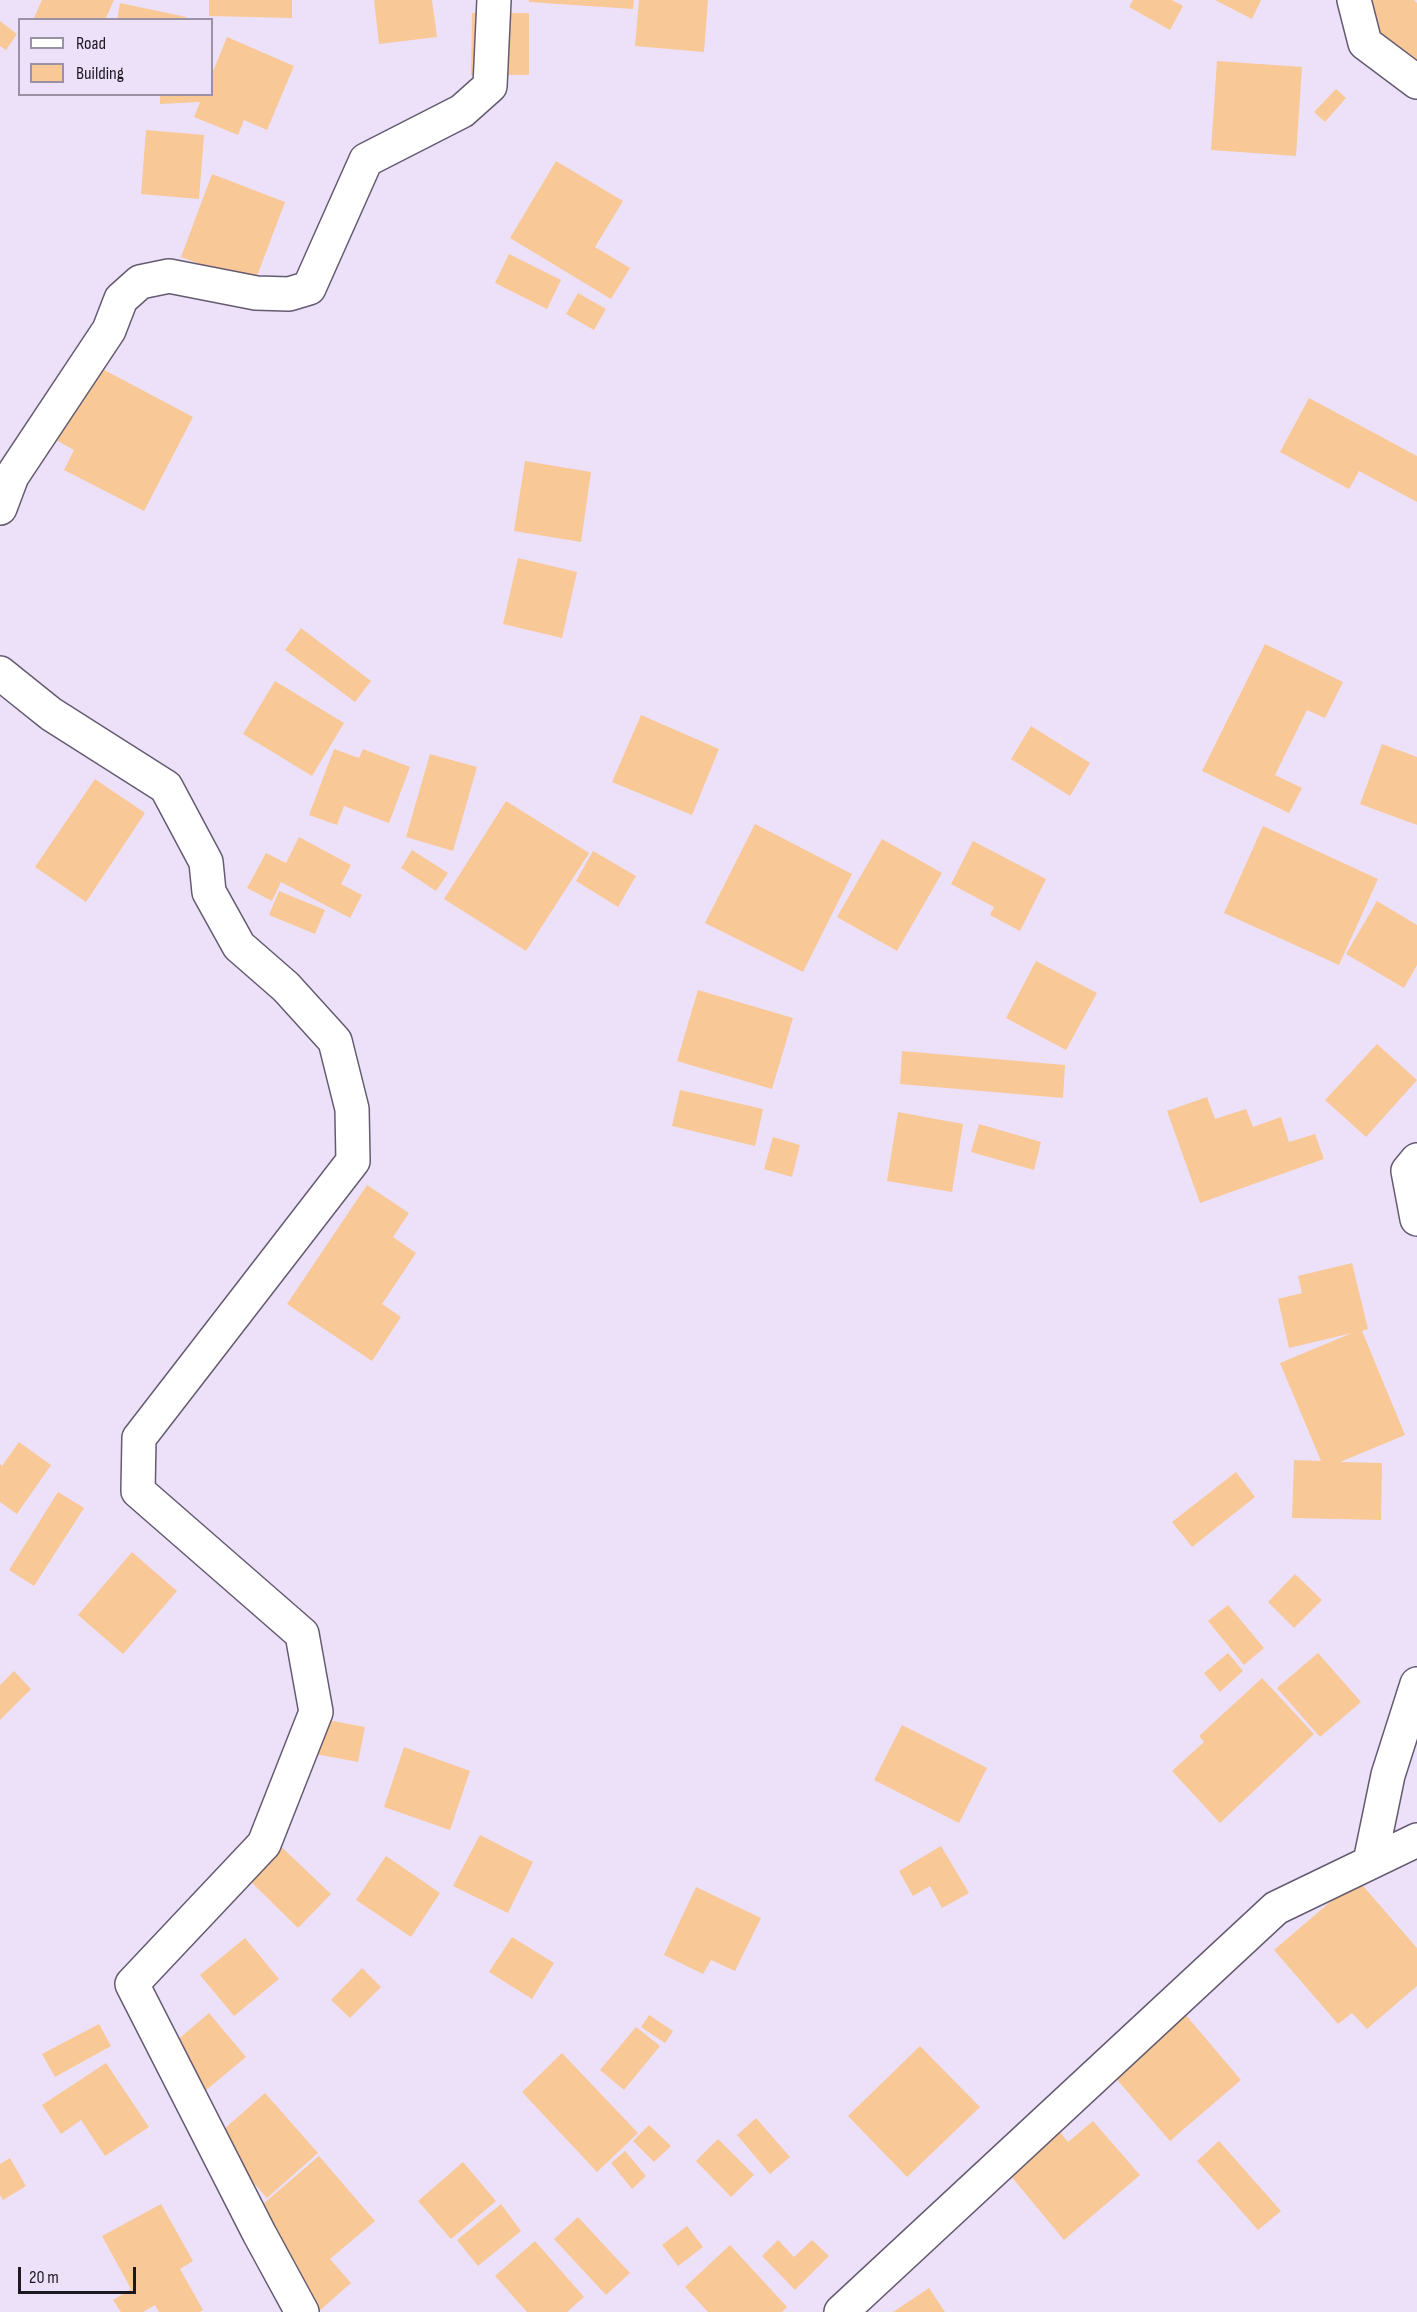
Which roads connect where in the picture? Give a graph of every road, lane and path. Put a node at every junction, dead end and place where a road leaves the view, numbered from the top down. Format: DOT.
graph roads {
  1 [pos="494,0"];
  2 [pos="1354,0"];
  3 [pos="1417,82"];
  4 [pos="6,474"];
  5 [pos="0,508"];
  6 [pos="0,673"];
  7 [pos="1417,1160"];
  8 [pos="1417,1219"];
  9 [pos="1417,1684"];
  10 [pos="1417,1840"];
  11 [pos="1370,1862"];
  12 [pos="302,2312"];
  13 [pos="841,2312"];
  1 -- 4 [label="street"];
  2 -- 3 [label="street"];
  4 -- 5 [label="street"];
  6 -- 12 [label="street"];
  7 -- 8 [label="street"];
  9 -- 11 [label="street"];
  10 -- 11 [label="street"];
  11 -- 13 [label="street"];
}
